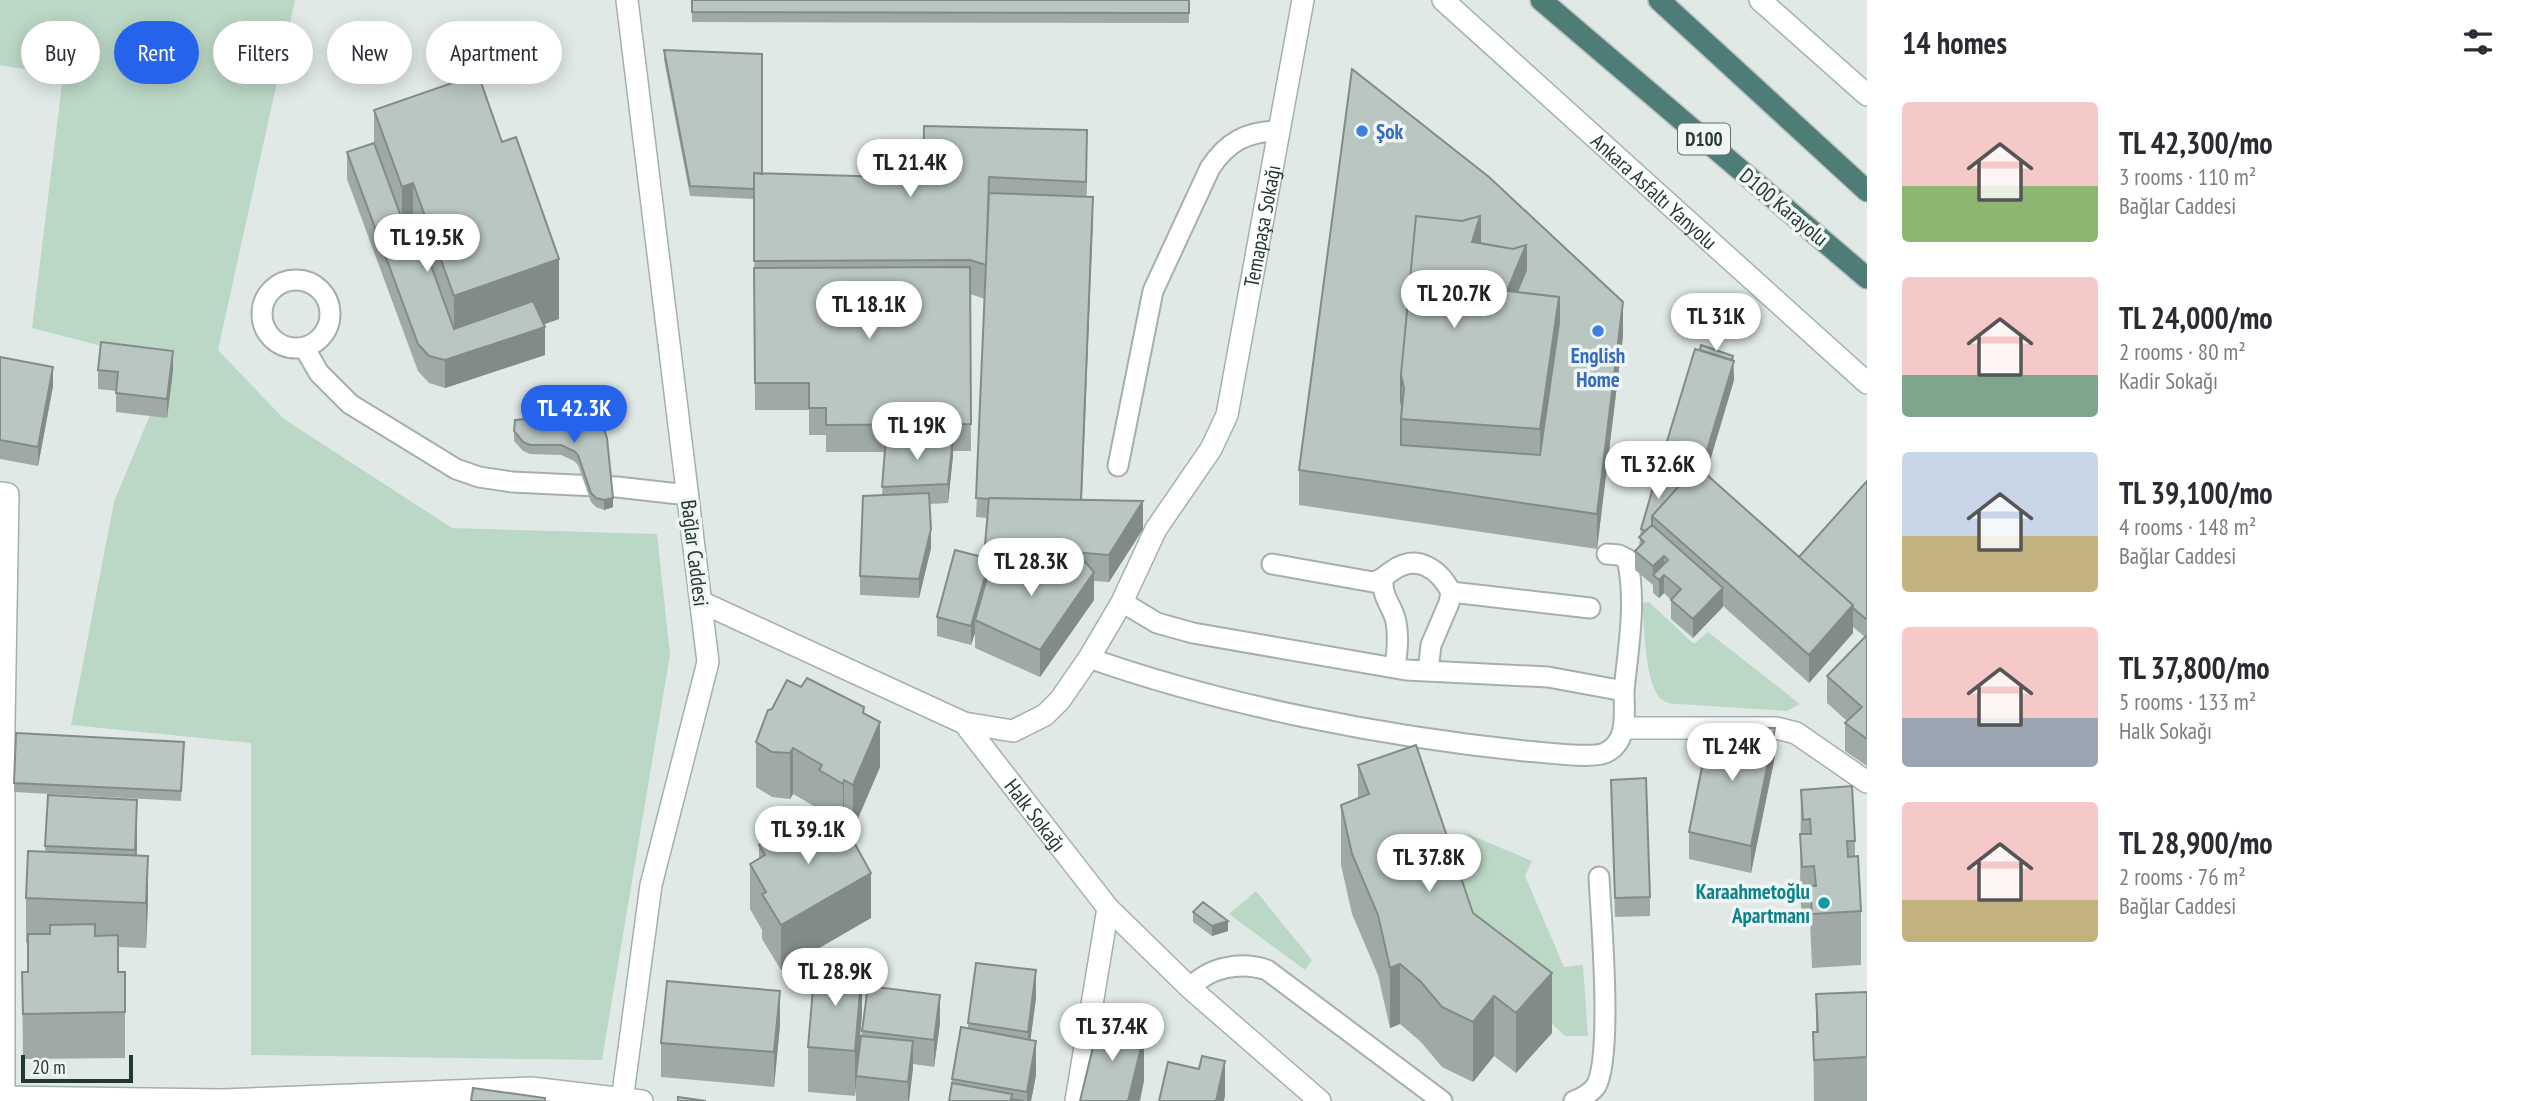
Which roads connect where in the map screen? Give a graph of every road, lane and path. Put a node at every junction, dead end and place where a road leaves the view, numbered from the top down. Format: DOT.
graph roads {
  1 [pos="628,0"];
  2 [pos="1303,0"];
  3 [pos="1443,0"];
  4 [pos="1541,0"];
  5 [pos="1659,0"];
  6 [pos="1760,0"];
  7 [pos="1867,95"];
  8 [pos="1279,131"];
  9 [pos="1867,191"];
  10 [pos="1867,278"];
  11 [pos="304,347"];
  12 [pos="1867,383"];
  13 [pos="1118,466"];
  14 [pos="4,494"];
  15 [pos="688,495"];
  16 [pos="1607,554"];
  17 [pos="1272,564"];
  18 [pos="1382,580"];
  19 [pos="1451,592"];
  20 [pos="701,602"];
  21 [pos="1122,602"];
  22 [pos="1590,608"];
  23 [pos="1089,658"];
  24 [pos="1395,668"];
  25 [pos="1428,671"];
  26 [pos="1624,691"];
  27 [pos="2,723"];
  28 [pos="964,723"];
  29 [pos="1624,728"];
  30 [pos="1867,782"];
  31 [pos="1599,877"];
  32 [pos="1108,908"];
  33 [pos="1190,988"];
  34 [pos="2,1097"];
  35 [pos="239,1100"];
  36 [pos="629,1100"];
  37 [pos="1076,1101"];
  38 [pos="1320,1101"];
  39 [pos="1442,1101"];
  40 [pos="1574,1101"];
  1 -- 15 [label="street, Bağlar Caddesi"];
  2 -- 8 [label="street, Temapaşa Sokağı"];
  3 -- 12 [label="street, Ankara Asfaltı Yanyolu"];
  4 -- 10 [label="highway, D100 Karayolu / D100"];
  5 -- 9 [label="highway"];
  6 -- 7 [label="street"];
  8 -- 13 [label="lane"];
  8 -- 21 [label="street, Temapaşa Sokağı"];
  11 -- 15 [label="lane"];
  14 -- 27 [label="street"];
  15 -- 20 [label="street, Bağlar Caddesi"];
  16 -- 26 [label="lane"];
  17 -- 18 [label="lane"];
  18 -- 19 [label="lane"];
  18 -- 24 [label="lane"];
  19 -- 22 [label="lane"];
  19 -- 25 [label="lane"];
  20 -- 28 [label="street, Halk Sokağı"];
  20 -- 36 [label="street, Bağlar Caddesi"];
  21 -- 23 [label="street, Temapaşa Sokağı"];
  21 -- 24 [label="lane"];
  23 -- 28 [label="street, Temapaşa Sokağı"];
  23 -- 29 [label="lane"];
  24 -- 25 [label="lane"];
  25 -- 26 [label="lane"];
  26 -- 29 [label="lane"];
  27 -- 34 [label="street"];
  28 -- 32 [label="street, Halk Sokağı"];
  29 -- 30 [label="street"];
  31 -- 40 [label="lane"];
  32 -- 33 [label="street, Halk Sokağı"];
  32 -- 37 [label="street"];
  33 -- 38 [label="street, Halk Sokağı"];
  33 -- 39 [label="lane"];
  34 -- 35 [label="street"];
  35 -- 36 [label="street"];
}
